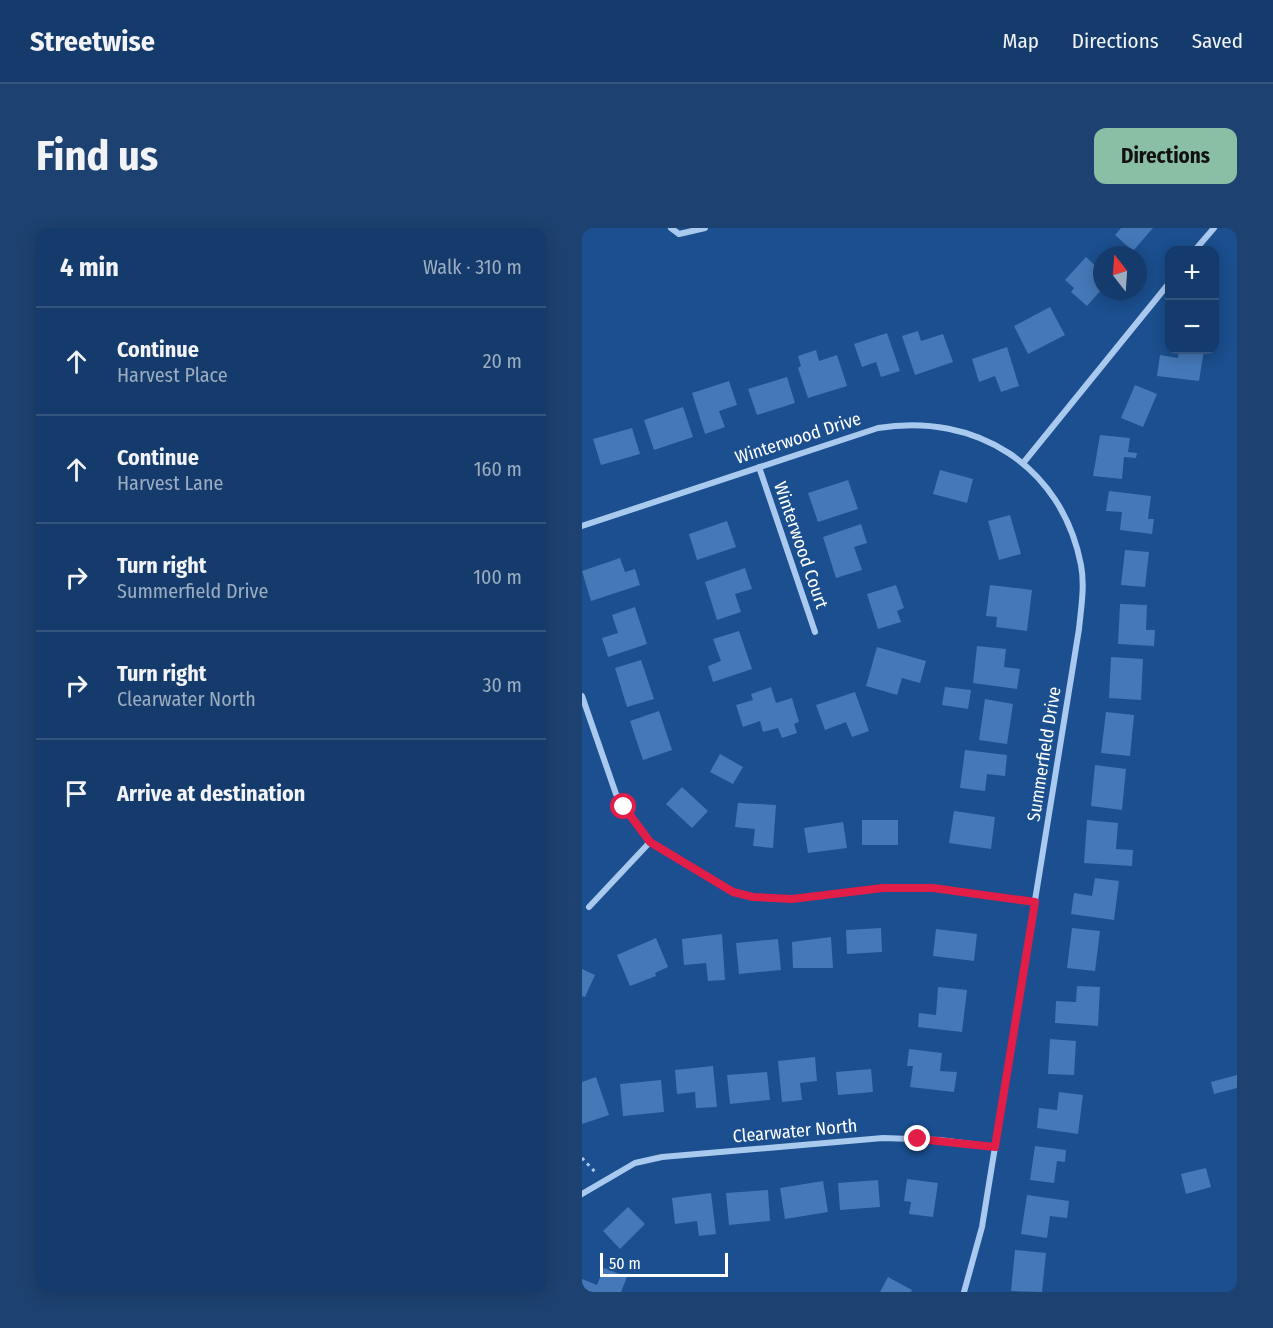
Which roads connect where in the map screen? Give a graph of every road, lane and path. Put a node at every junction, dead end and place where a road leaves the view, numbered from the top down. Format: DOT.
graph roads {
  1 [pos="671,228"];
  2 [pos="705,228"];
  3 [pos="1214,228"];
  4 [pos="1198,246"];
  5 [pos="1165,288"];
  6 [pos="1024,462"];
  7 [pos="759,467"];
  8 [pos="582,526"];
  9 [pos="815,632"];
  10 [pos="582,696"];
  11 [pos="650,842"];
  12 [pos="1035,902"];
  13 [pos="589,908"];
  14 [pos="995,1147"];
  15 [pos="582,1158"];
  16 [pos="603,1180"];
  17 [pos="582,1194"];
  18 [pos="964,1292"];
  1 -- 2 [label="street"];
  3 -- 4 [label="street"];
  5 -- 6 [label="street"];
  6 -- 7 [label="street, Winterwood Drive"];
  6 -- 12 [label="street, Summerfield Drive"];
  7 -- 8 [label="street, Winterwood Drive"];
  7 -- 9 [label="street, Winterwood Court"];
  10 -- 11 [label="street"];
  11 -- 12 [label="street"];
  11 -- 13 [label="street"];
  12 -- 14 [label="street, Summerfield Drive"];
  14 -- 16 [label="street, Clearwater North"];
  14 -- 18 [label="street, Summerfield Drive"];
  15 -- 16 [label="path"];
  16 -- 17 [label="street, Clearwater North"];
}
